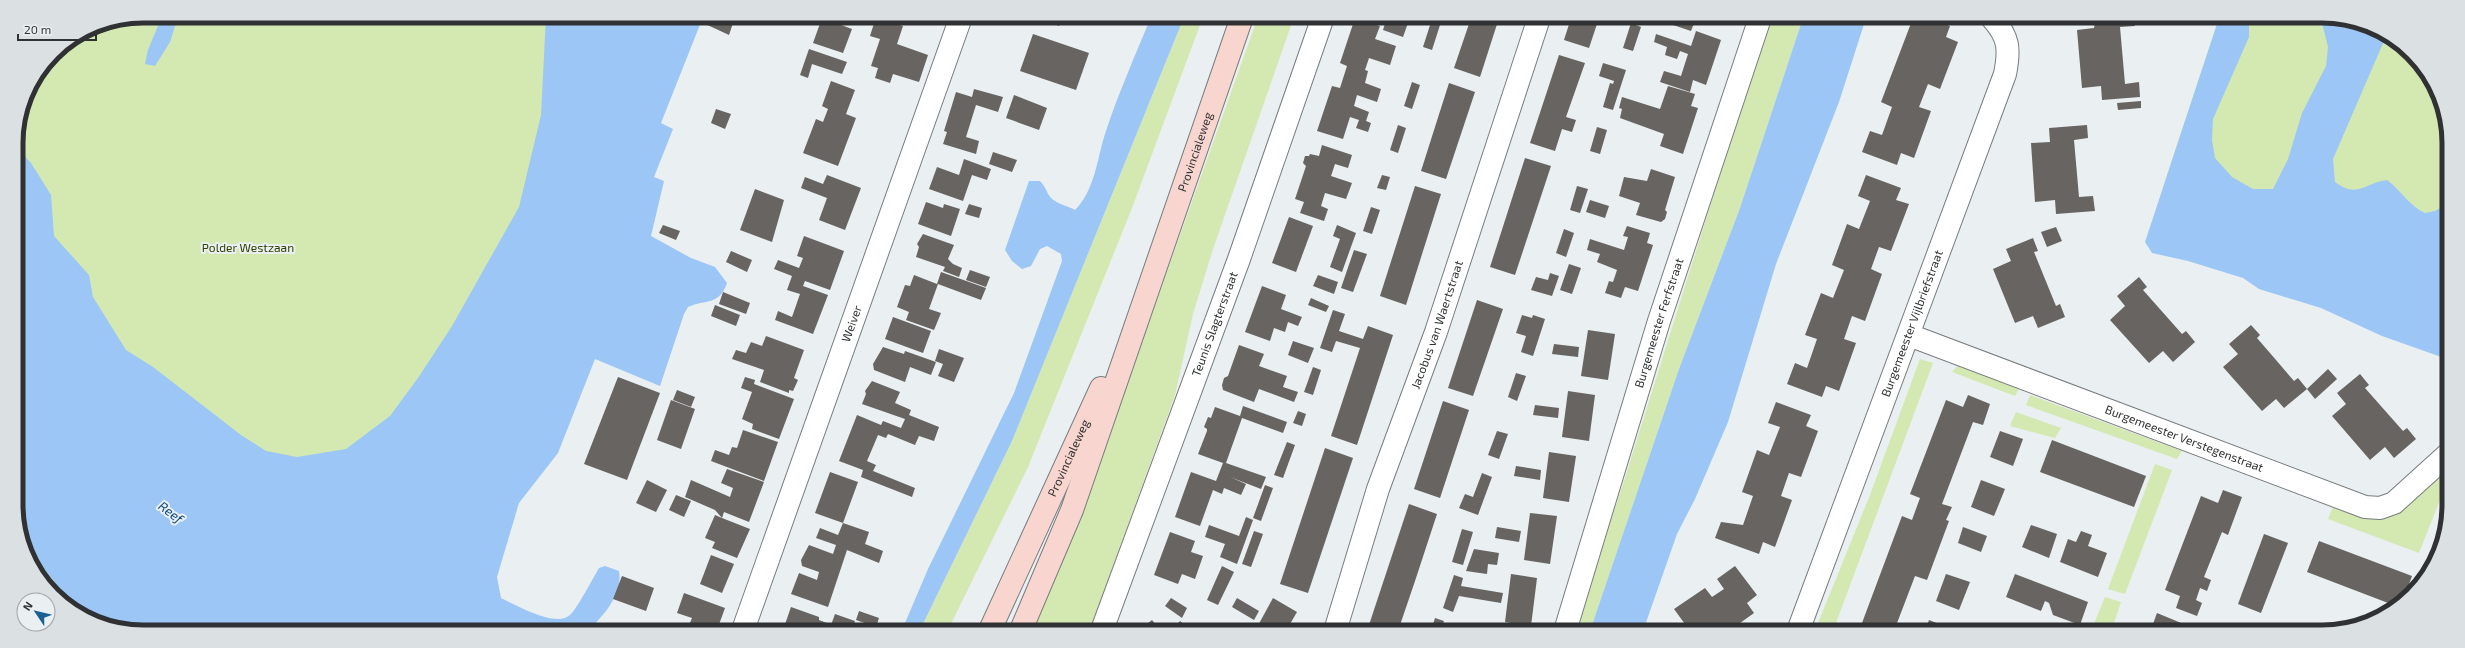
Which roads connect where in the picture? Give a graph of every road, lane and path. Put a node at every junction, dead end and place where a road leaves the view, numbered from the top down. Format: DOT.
graph roads {
  1 [pos="959,23"];
  2 [pos="1240,23"];
  3 [pos="1321,23"];
  4 [pos="1537,23"];
  5 [pos="1758,23"];
  6 [pos="1997,23"];
  7 [pos="1148,287"];
  8 [pos="1909,335"];
  9 [pos="2442,459"];
  10 [pos="745,625"];
  11 [pos="992,625"];
  12 [pos="1023,625"];
  13 [pos="1104,625"];
  14 [pos="1337,625"];
  15 [pos="1568,625"];
  16 [pos="1800,625"];
  1 -- 10 [label="street, Weiver"];
  2 -- 7 [label="main road, Provincialeweg"];
  3 -- 13 [label="street, Teunis Slagterstraat"];
  4 -- 14 [label="street, Jacobus van Waertstraat"];
  5 -- 15 [label="street, Burgemeester Ferfstraat"];
  6 -- 8 [label="street, Burgemeester Vijlbriefstraat"];
  7 -- 11 [label="main road, Provincialeweg"];
  7 -- 12 [label="main road, Provincialeweg"];
  8 -- 9 [label="street, Burgemeester Verstegenstraat"];
  8 -- 16 [label="street, Burgemeester Vijlbriefstraat"];
}
